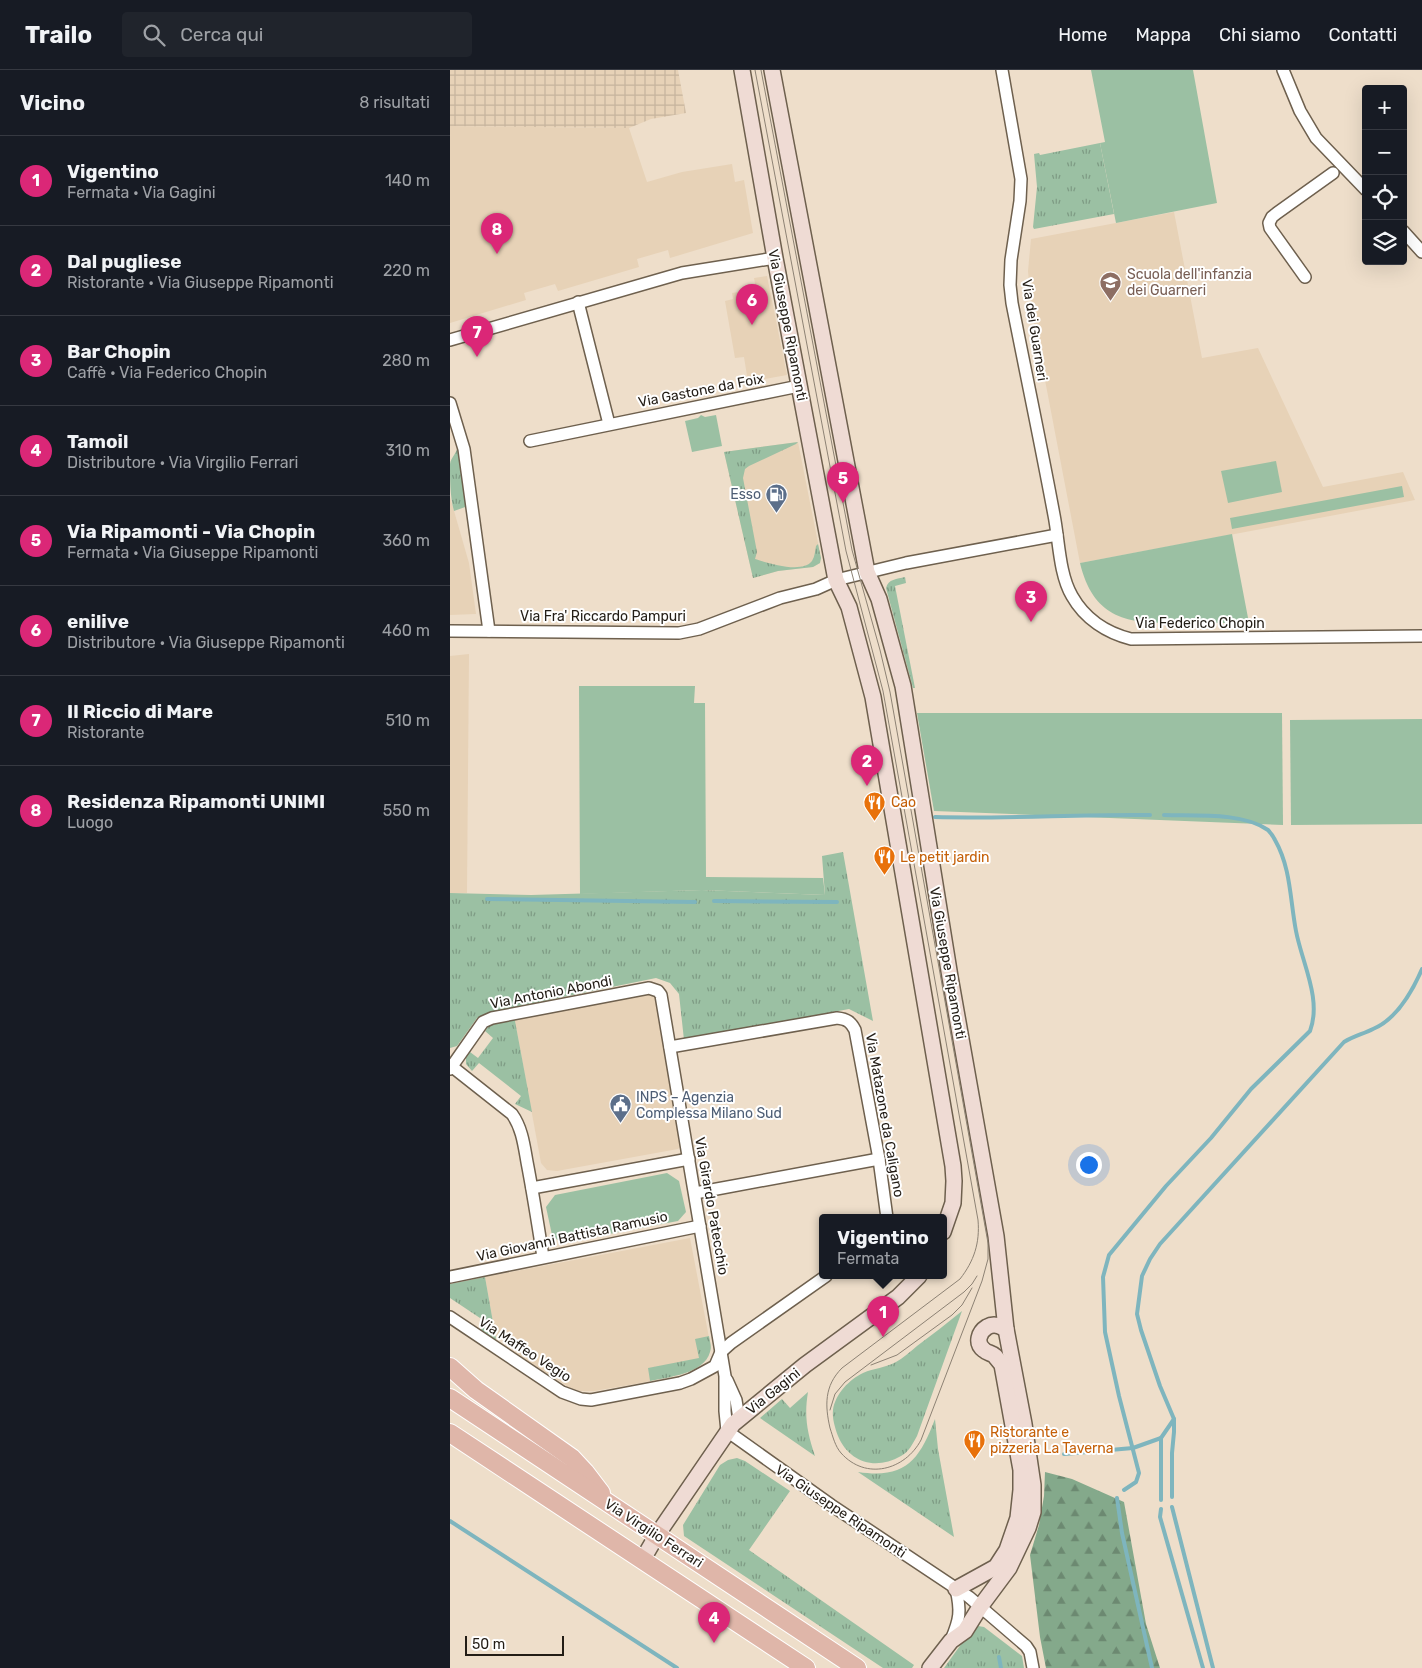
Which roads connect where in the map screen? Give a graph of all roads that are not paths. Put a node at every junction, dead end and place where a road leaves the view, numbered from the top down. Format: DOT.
graph roads {
  1 [pos="742,70"];
  2 [pos="772,70"];
  3 [pos="1002,70"];
  4 [pos="1283,70"];
  5 [pos="1333,173"];
  6 [pos="1362,186"];
  7 [pos="1407,235"];
  8 [pos="1422,252"];
  9 [pos="776,258"];
  10 [pos="1305,277"];
  11 [pos="578,302"];
  12 [pos="450,340"];
  13 [pos="799,386"];
  14 [pos="450,403"];
  15 [pos="609,424"];
  16 [pos="530,441"];
  17 [pos="1057,535"];
  18 [pos="867,572"];
  19 [pos="836,580"];
  20 [pos="489,630"];
  21 [pos="450,631"];
  22 [pos="1422,636"];
  23 [pos="649,988"];
  24 [pos="670,1048"];
  25 [pos="451,1067"];
  26 [pos="689,1159"];
  27 [pos="879,1159"];
  28 [pos="532,1188"];
  29 [pos="694,1193"];
  30 [pos="886,1214"];
  31 [pos="947,1220"];
  32 [pos="700,1226"];
  33 [pos="543,1257"];
  34 [pos="450,1277"];
  35 [pos="822,1279"];
  36 [pos="916,1279"];
  37 [pos="450,1317"];
  38 [pos="1006,1329"];
  39 [pos="722,1352"];
  40 [pos="450,1366"];
  41 [pos="726,1376"];
  42 [pos="450,1398"];
  43 [pos="738,1419"];
  44 [pos="727,1431"];
  45 [pos="450,1432"];
  46 [pos="609,1504"];
  47 [pos="657,1535"];
  48 [pos="643,1560"];
  49 [pos="956,1589"];
  50 [pos="980,1607"];
  51 [pos="951,1641"];
  52 [pos="806,1668"];
  53 [pos="857,1668"];
  54 [pos="930,1668"];
  55 [pos="1033,1668"];
  1 -- 9 [label="street, Via Giuseppe Ripamonti"];
  2 -- 18 [label="street, Via Giuseppe Ripamonti"];
  3 -- 17 [label="street, Via dei Guarneri"];
  4 -- 6 [label="street"];
  5 -- 10 [label="street"];
  7 -- 8 [label="street"];
  9 -- 11 [label="street"];
  9 -- 13 [label="street, Via Giuseppe Ripamonti"];
  11 -- 12 [label="street"];
  11 -- 15 [label="street"];
  13 -- 15 [label="street, Via Gastone da Foix"];
  13 -- 19 [label="street, Via Giuseppe Ripamonti"];
  14 -- 20 [label="street"];
  15 -- 16 [label="street, Via Gastone da Foix"];
  17 -- 18 [label="street"];
  17 -- 22 [label="street, Via Federico Chopin"];
  18 -- 19 [label="street"];
  18 -- 38 [label="street, Via Giuseppe Ripamonti"];
  19 -- 20 [label="street, Via Fra' Riccardo Pampuri"];
  19 -- 31 [label="street, Via Giuseppe Ripamonti"];
  20 -- 21 [label="street, Via Fra' Riccardo Pampuri"];
  23 -- 24 [label="street, Via Girardo Patecchio"];
  23 -- 25 [label="street, Via Antonio Abondi"];
  24 -- 26 [label="street, Via Girardo Patecchio"];
  24 -- 27 [label="street, Via Matazone da Caligano"];
  25 -- 28 [label="street"];
  26 -- 28 [label="street"];
  26 -- 29 [label="street, Via Girardo Patecchio"];
  27 -- 29 [label="street"];
  27 -- 30 [label="street, Via Matazone da Caligano"];
  28 -- 33 [label="street"];
  29 -- 32 [label="street, Via Girardo Patecchio"];
  32 -- 33 [label="street, Via Giovanni Battista Ramusio"];
  32 -- 39 [label="street, Via Girardo Patecchio"];
  33 -- 34 [label="street, Via Giovanni Battista Ramusio"];
  35 -- 39 [label="street"];
  36 -- 43 [label="street, Via Gagini"];
  37 -- 39 [label="street, Via Maffeo Vegio"];
  38 -- 49 [label="street"];
  38 -- 50 [label="street, Via Giuseppe Ripamonti"];
  39 -- 41 [label="street, Via Girardo Patecchio"];
  40 -- 46 [label="main road"];
  41 -- 43 [label="street, Via Girardo Patecchio"];
  41 -- 44 [label="street, Via Girardo Patecchio"];
  42 -- 46 [label="main road, Via Virgilio Ferrari"];
  43 -- 44 [label="street, Via Gagini"];
  44 -- 47 [label="street, Via Gagini"];
  44 -- 49 [label="street, Via Giuseppe Ripamonti"];
  45 -- 48 [label="main road, Via Virgilio Ferrari"];
  46 -- 47 [label="main road, Via Virgilio Ferrari"];
  47 -- 48 [label="street, Via Gagini"];
  47 -- 53 [label="main road, Via Virgilio Ferrari"];
  48 -- 52 [label="main road, Via Virgilio Ferrari"];
  49 -- 50 [label="street, Via Giuseppe Ripamonti"];
  49 -- 51 [label="street, Via Giuseppe Ripamonti"];
  50 -- 51 [label="street, Via Giuseppe Ripamonti"];
  50 -- 55 [label="street, Via Giuseppe Ripamonti"];
  51 -- 54 [label="street, Via Giuseppe Ripamonti"];
}
